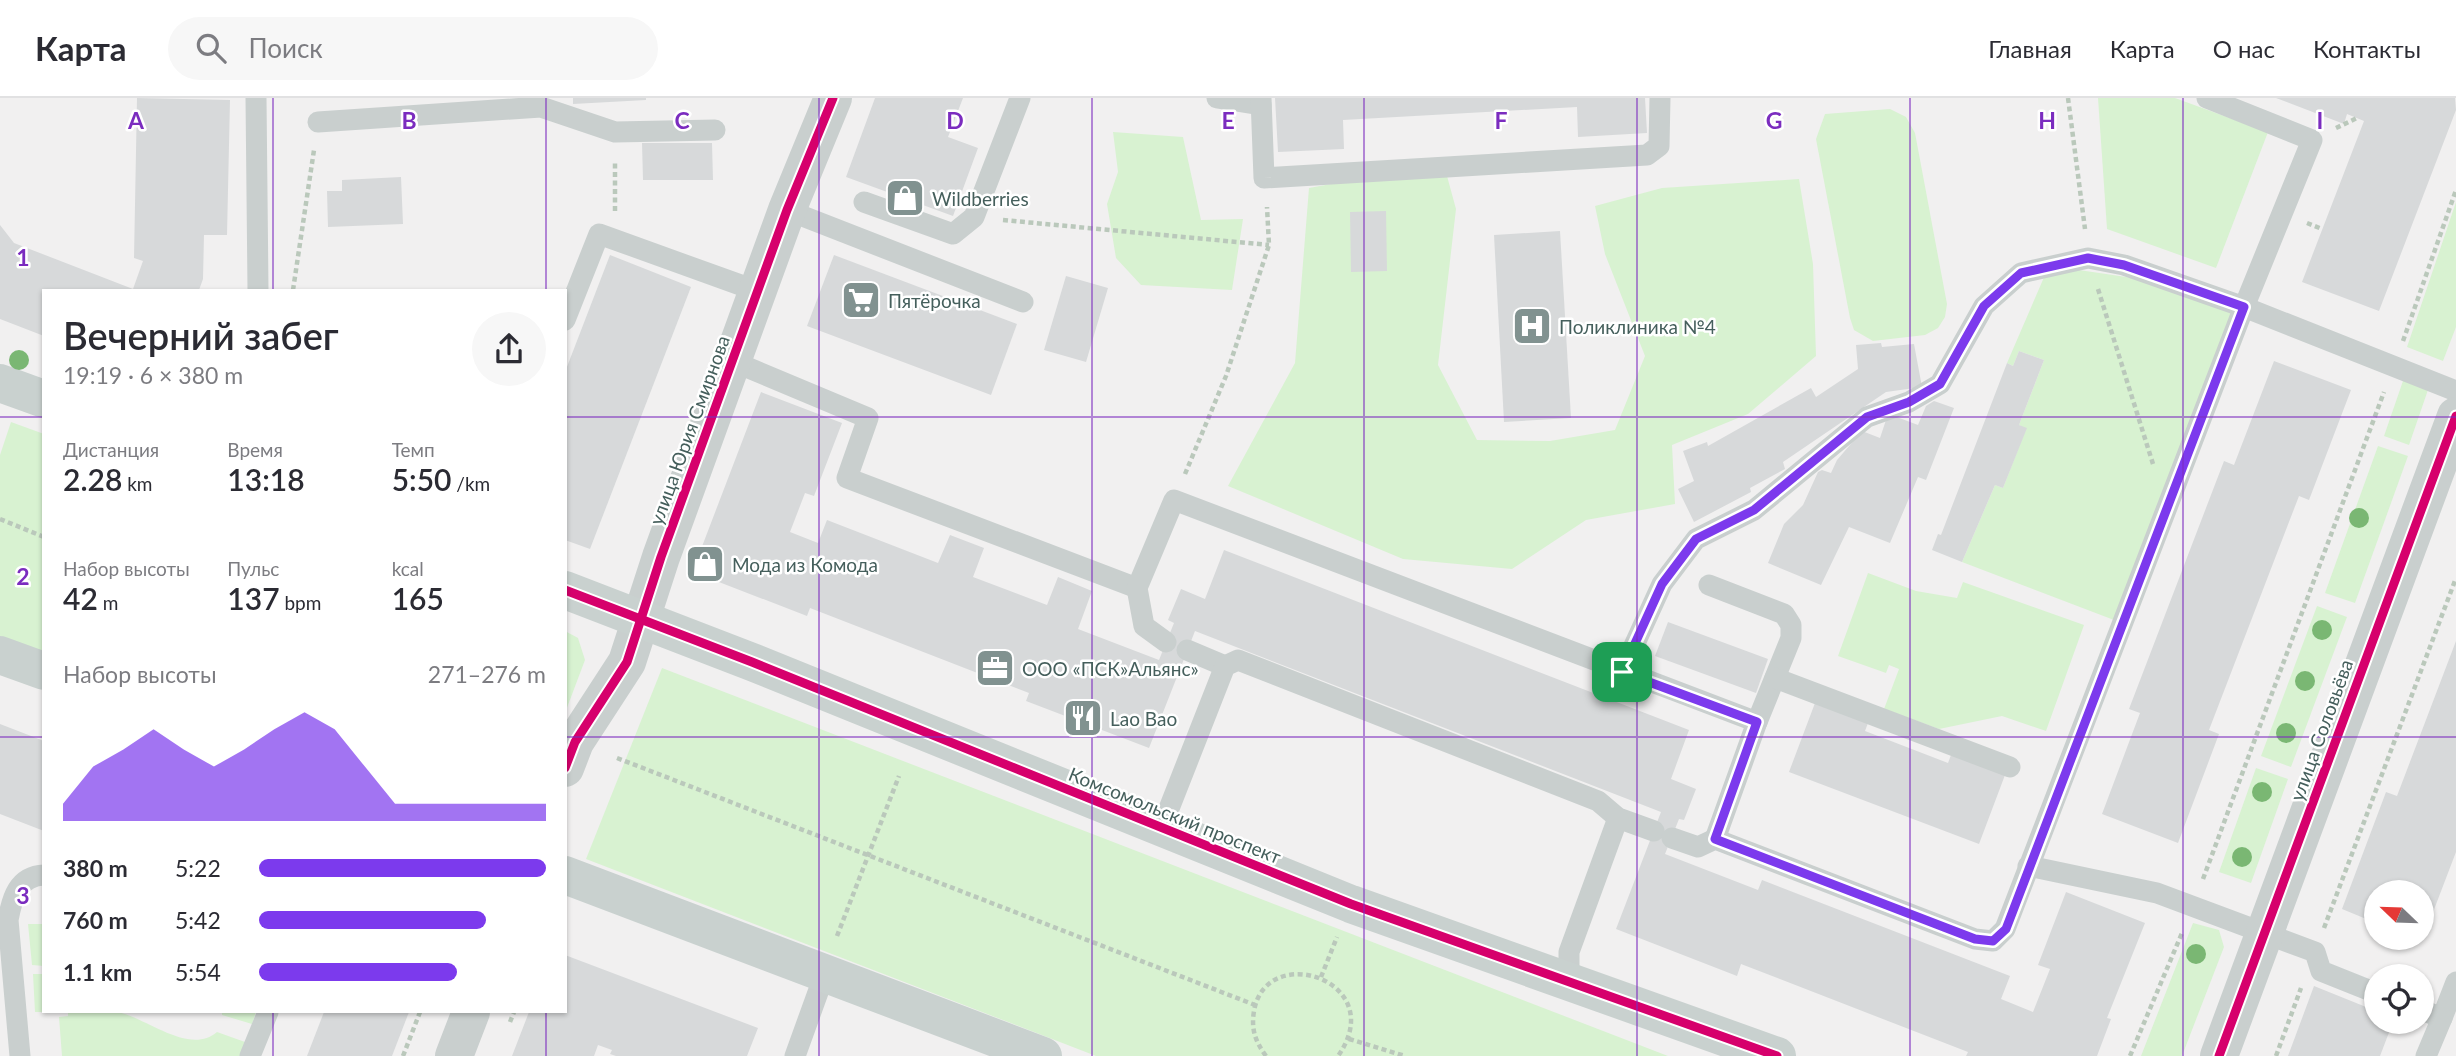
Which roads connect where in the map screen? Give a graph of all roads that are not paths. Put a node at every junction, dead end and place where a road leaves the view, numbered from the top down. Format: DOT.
graph roads {
  1 [pos="256,98"];
  2 [pos="833,98"];
  3 [pos="1020,98"];
  4 [pos="1217,98"];
  5 [pos="1660,98"];
  6 [pos="2207,98"];
  7 [pos="1261,101"];
  8 [pos="541,102"];
  9 [pos="318,122"];
  10 [pos="715,130"];
  11 [pos="864,202"];
  12 [pos="787,210"];
  13 [pos="258,289"];
  14 [pos="760,292"];
  15 [pos="1023,302"];
  16 [pos="2244,307"];
  17 [pos="567,315"];
  18 [pos="732,361"];
  19 [pos="0,383"];
  20 [pos="2456,391"];
  21 [pos="42,398"];
  22 [pos="2456,416"];
  23 [pos="1709,585"];
  24 [pos="1137,588"];
  25 [pos="567,591"];
  26 [pos="641,618"];
  27 [pos="1167,642"];
  28 [pos="1187,650"];
  29 [pos="0,655"];
  30 [pos="1225,666"];
  31 [pos="42,670"];
  32 [pos="1622,672"];
  33 [pos="1775,678"];
  34 [pos="1757,722"];
  35 [pos="567,763"];
  36 [pos="2010,767"];
  37 [pos="1618,818"];
  38 [pos="1161,829"];
  39 [pos="1715,839"];
  40 [pos="2028,866"];
  41 [pos="42,876"];
  42 [pos="567,876"];
  43 [pos="2264,931"];
  44 [pos="825,973"];
  45 [pos="1569,979"];
  46 [pos="2456,982"];
  47 [pos="2364,987"];
  48 [pos="2434,1011"];
  49 [pos="268,1013"];
  50 [pos="471,1013"];
  51 [pos="2429,1034"];
  52 [pos="20,1056"];
  53 [pos="250,1056"];
  54 [pos="454,1056"];
  55 [pos="794,1056"];
  56 [pos="1043,1056"];
  57 [pos="1777,1056"];
  58 [pos="2219,1056"];
  59 [pos="2426,1056"];
  1 -- 13 [label="lane"];
  2 -- 12 [label="street, улица Юрия Смирнова"];
  3 -- 11 [label="lane"];
  4 -- 7 [label="lane"];
  5 -- 7 [label="lane"];
  6 -- 16 [label="lane"];
  8 -- 9 [label="lane"];
  8 -- 10 [label="lane"];
  12 -- 14 [label="street, улица Юрия Смирнова"];
  12 -- 15 [label="lane"];
  14 -- 17 [label="lane"];
  14 -- 18 [label="street, улица Юрия Смирнова"];
  16 -- 20 [label="lane"];
  16 -- 32 [label="lane"];
  16 -- 40 [label="lane"];
  18 -- 24 [label="lane"];
  18 -- 26 [label="street, улица Юрия Смирнова"];
  19 -- 21 [label="street"];
  22 -- 43 [label="street, улица Соловьёва"];
  23 -- 33 [label="lane"];
  24 -- 27 [label="lane"];
  24 -- 32 [label="lane"];
  25 -- 26 [label="street, Комсомольский проспект"];
  26 -- 35 [label="street, улица Юрия Смирнова"];
  26 -- 38 [label="street, Комсомольский проспект"];
  28 -- 30 [label="lane"];
  29 -- 31 [label="street"];
  30 -- 37 [label="lane"];
  30 -- 38 [label="lane"];
  32 -- 34 [label="lane"];
  33 -- 34 [label="lane"];
  33 -- 36 [label="lane"];
  34 -- 39 [label="lane"];
  37 -- 39 [label="lane"];
  37 -- 45 [label="lane"];
  38 -- 45 [label="street, Комсомольский проспект"];
  39 -- 40 [label="lane"];
  40 -- 43 [label="lane"];
  41 -- 52 [label="lane"];
  42 -- 44 [label="street"];
  43 -- 47 [label="lane"];
  43 -- 58 [label="street, улица Соловьёва"];
  44 -- 55 [label="lane"];
  44 -- 56 [label="street"];
  45 -- 57 [label="street, Комсомольский проспект"];
  46 -- 48 [label="lane"];
  49 -- 53 [label="lane"];
  50 -- 54 [label="street"];
  51 -- 59 [label="lane"];
}
